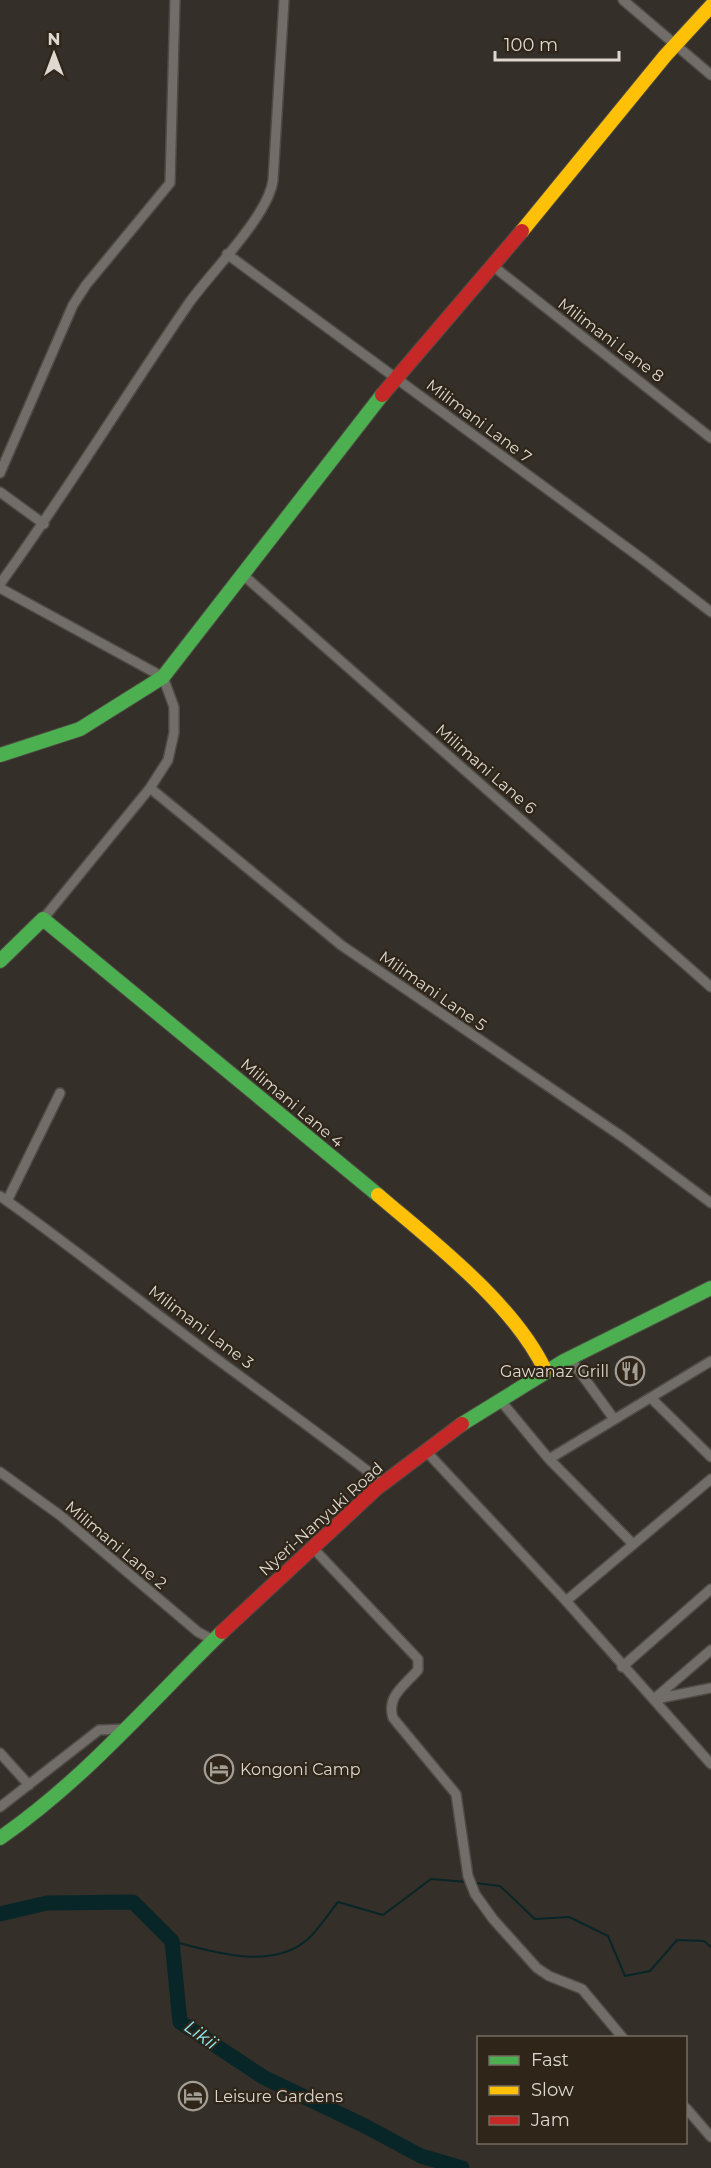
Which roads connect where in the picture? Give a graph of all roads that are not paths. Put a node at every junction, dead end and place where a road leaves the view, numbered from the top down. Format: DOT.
graph roads {
  1 [pos="175,0"];
  2 [pos="284,0"];
  3 [pos="623,0"];
  4 [pos="711,6"];
  5 [pos="678,46"];
  6 [pos="711,75"];
  7 [pos="227,254"];
  8 [pos="493,266"];
  9 [pos="398,379"];
  10 [pos="711,438"];
  11 [pos="0,473"];
  12 [pos="0,492"];
  13 [pos="44,524"];
  14 [pos="243,574"];
  15 [pos="0,586"];
  16 [pos="711,612"];
  17 [pos="163,677"];
  18 [pos="0,755"];
  19 [pos="150,788"];
  20 [pos="43,920"];
  21 [pos="0,961"];
  22 [pos="711,987"];
  23 [pos="60,1093"];
  24 [pos="4,1199"];
  25 [pos="711,1203"];
  26 [pos="711,1288"];
  27 [pos="569,1358"];
  28 [pos="711,1361"];
  29 [pos="545,1370"];
  30 [pos="652,1399"];
  31 [pos="500,1400"];
  32 [pos="614,1419"];
  33 [pos="425,1450"];
  34 [pos="711,1457"];
  35 [pos="549,1459"];
  36 [pos="0,1472"];
  37 [pos="711,1479"];
  38 [pos="383,1483"];
  39 [pos="633,1544"];
  40 [pos="312,1547"];
  41 [pos="711,1589"];
  42 [pos="566,1601"];
  43 [pos="213,1640"];
  44 [pos="711,1650"];
  45 [pos="622,1666"];
  46 [pos="711,1688"];
  47 [pos="654,1699"];
  48 [pos="125,1729"];
  49 [pos="0,1753"];
  50 [pos="711,1764"];
  51 [pos="29,1785"];
  52 [pos="0,1807"];
  53 [pos="0,1838"];
  54 [pos="622,2036"];
  55 [pos="687,2109"];
  56 [pos="711,2137"];
  1 -- 11 [label="street"];
  2 -- 7 [label="street"];
  3 -- 5 [label="street"];
  4 -- 5 [label="main road"];
  5 -- 6 [label="street"];
  5 -- 8 [label="main road"];
  7 -- 9 [label="street, Milimani Lane 7"];
  7 -- 13 [label="street"];
  8 -- 9 [label="main road"];
  8 -- 10 [label="street, Milimani Lane 8"];
  9 -- 14 [label="main road"];
  9 -- 16 [label="street, Milimani Lane 7"];
  12 -- 13 [label="street"];
  13 -- 15 [label="street"];
  14 -- 17 [label="main road"];
  14 -- 22 [label="street, Milimani Lane 6"];
  15 -- 17 [label="street"];
  17 -- 18 [label="main road"];
  17 -- 19 [label="street"];
  19 -- 20 [label="street"];
  19 -- 25 [label="street, Milimani Lane 5"];
  20 -- 21 [label="main road"];
  20 -- 29 [label="main road, Milimani Lane 4"];
  23 -- 24 [label="street"];
  24 -- 38 [label="street, Milimani Lane 3"];
  26 -- 27 [label="main road, Nyeri-Nanyuki Road"];
  27 -- 29 [label="main road, Nyeri-Nanyuki Road"];
  27 -- 32 [label="street"];
  28 -- 30 [label="street"];
  29 -- 31 [label="main road, Nyeri-Nanyuki Road"];
  30 -- 32 [label="street"];
  30 -- 34 [label="street"];
  31 -- 33 [label="main road, Nyeri-Nanyuki Road"];
  31 -- 35 [label="street"];
  32 -- 35 [label="street"];
  33 -- 38 [label="main road, Nyeri-Nanyuki Road"];
  33 -- 42 [label="street"];
  35 -- 39 [label="street"];
  36 -- 43 [label="street, Milimani Lane 2"];
  37 -- 39 [label="street"];
  38 -- 40 [label="main road, Nyeri-Nanyuki Road"];
  39 -- 42 [label="street"];
  40 -- 43 [label="main road, Nyeri-Nanyuki Road"];
  40 -- 54 [label="street"];
  41 -- 45 [label="street"];
  42 -- 45 [label="street"];
  43 -- 48 [label="main road, Nyeri-Nanyuki Road"];
  44 -- 47 [label="street"];
  45 -- 47 [label="street"];
  46 -- 47 [label="street"];
  47 -- 50 [label="street"];
  48 -- 51 [label="street"];
  48 -- 53 [label="main road, Nyeri-Nanyuki Road"];
  49 -- 51 [label="street"];
  51 -- 52 [label="street"];
  55 -- 56 [label="street"];
}
